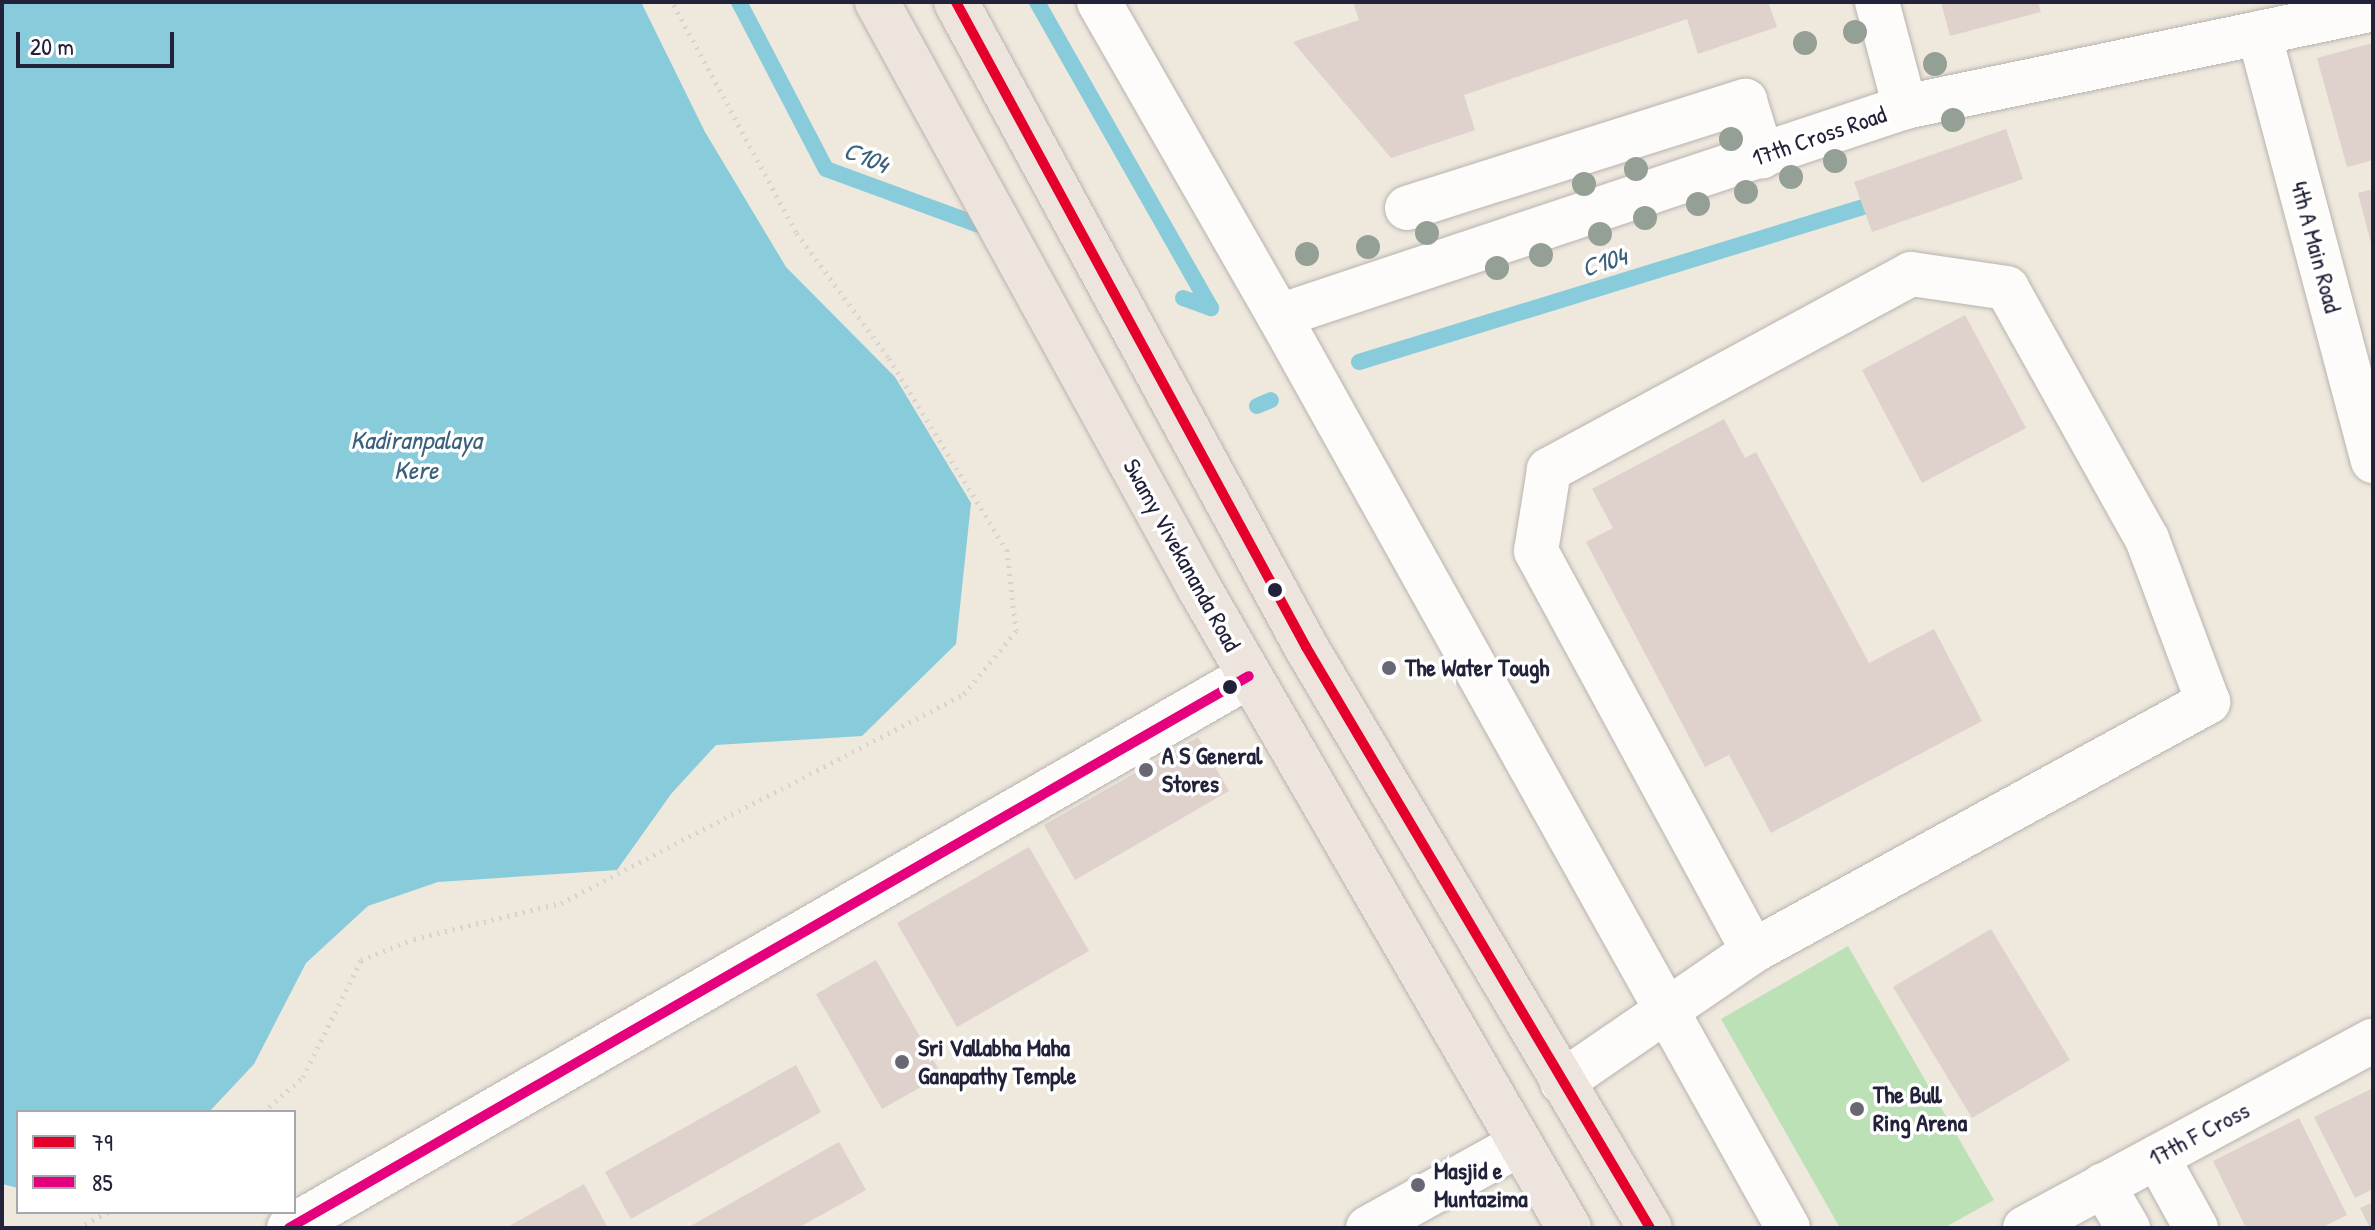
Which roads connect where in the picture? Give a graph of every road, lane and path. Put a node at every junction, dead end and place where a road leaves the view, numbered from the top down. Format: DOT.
graph roads {
  1 [pos="672,2"];
  2 [pos="877,2"];
  3 [pos="956,2"];
  4 [pos="1099,2"];
  5 [pos="1877,2"];
  6 [pos="2373,9"];
  7 [pos="2259,33"];
  8 [pos="1905,107"];
  9 [pos="1762,156"];
  10 [pos="1512,177"];
  11 [pos="1407,208"];
  12 [pos="1530,233"];
  13 [pos="1279,316"];
  14 [pos="2373,461"];
  15 [pos="1249,676"];
  16 [pos="1753,951"];
  17 [pos="1667,1009"];
  18 [pos="2373,1041"];
  19 [pos="1562,1082"];
  20 [pos="265,1110"];
  21 [pos="1520,1144"];
  22 [pos="2157,1157"];
  23 [pos="2103,1185"];
  24 [pos="104,1214"];
  25 [pos="317,1221"];
  26 [pos="78,1228"];
  27 [pos="1368,1228"];
  28 [pos="1569,1228"];
  29 [pos="1650,1228"];
  30 [pos="1788,1228"];
  31 [pos="2025,1228"];
  32 [pos="2128,1228"];
  33 [pos="2196,1228"];
  1 -- 20 [label="path"];
  2 -- 15 [label="main road, Swamy Vivekananda Road"];
  3 -- 19 [label="main road"];
  4 -- 13 [label="street"];
  5 -- 8 [label="street"];
  6 -- 7 [label="street, 17th Cross Road"];
  7 -- 8 [label="street, 17th Cross Road"];
  7 -- 14 [label="street, 4th A Main Road"];
  8 -- 9 [label="street, 17th Cross Road"];
  9 -- 10 [label="street"];
  9 -- 12 [label="street, 17th Cross Road"];
  10 -- 11 [label="street"];
  10 -- 12 [label="street"];
  12 -- 13 [label="street, 17th Cross Road"];
  13 -- 17 [label="street"];
  15 -- 21 [label="main road, Swamy Vivekananda Road"];
  15 -- 25 [label="street"];
  16 -- 16 [label="street"];
  16 -- 17 [label="street"];
  17 -- 19 [label="street"];
  17 -- 30 [label="street"];
  18 -- 22 [label="street, 17th F Cross"];
  19 -- 29 [label="main road"];
  21 -- 27 [label="street"];
  21 -- 28 [label="main road, Swamy Vivekananda Road"];
  22 -- 23 [label="street, 17th F Cross"];
  22 -- 33 [label="street"];
  23 -- 31 [label="street, 17th F Cross"];
  23 -- 32 [label="street"];
  24 -- 26 [label="path"];
}
